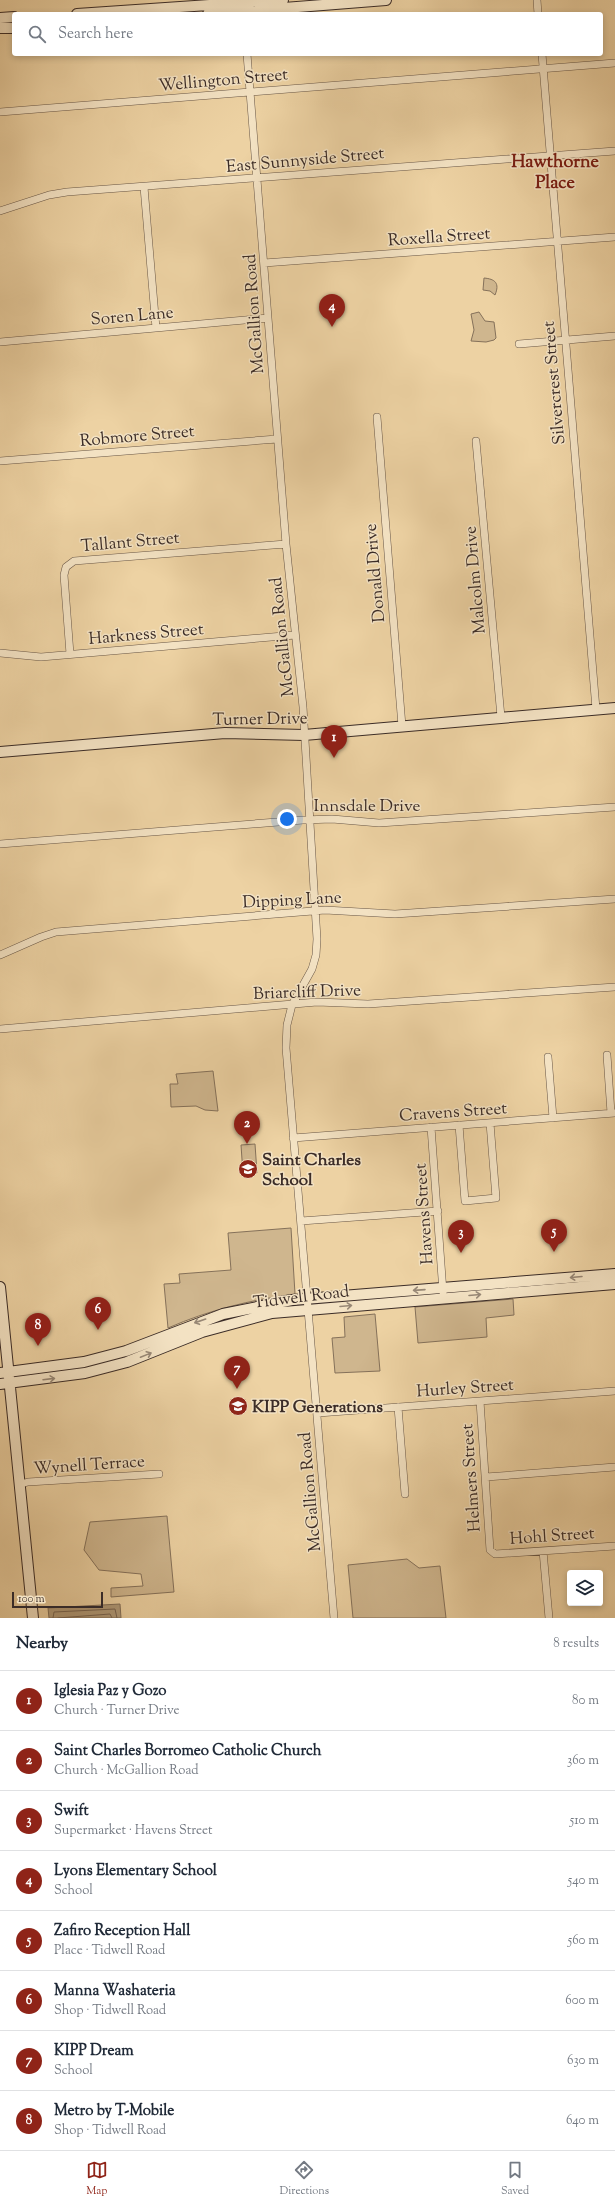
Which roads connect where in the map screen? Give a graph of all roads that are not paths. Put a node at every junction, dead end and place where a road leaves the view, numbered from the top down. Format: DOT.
graph roads {
  1 [pos="283,0"];
  2 [pos="386,0"];
  3 [pos="537,0"];
  4 [pos="330,2"];
  5 [pos="243,7"];
  6 [pos="135,12"];
  7 [pos="218,12"];
  8 [pos="538,12"];
  9 [pos="12,17"];
  10 [pos="0,18"];
  11 [pos="0,28"];
  12 [pos="12,28"];
  13 [pos="246,56"];
  14 [pos="542,56"];
  15 [pos="615,64"];
  16 [pos="544,69"];
  17 [pos="250,92"];
  18 [pos="0,112"];
  19 [pos="615,151"];
  20 [pos="550,156"];
  21 [pos="257,178"];
  22 [pos="144,187"];
  23 [pos="0,211"];
  24 [pos="615,237"];
  25 [pos="556,241"];
  26 [pos="264,264"];
  27 [pos="268,318"];
  28 [pos="156,328"];
  29 [pos="615,336"];
  30 [pos="564,340"];
  31 [pos="0,342"];
  32 [pos="519,344"];
  33 [pos="377,417"];
  34 [pos="277,439"];
  35 [pos="476,441"];
  36 [pos="0,462"];
  37 [pos="286,544"];
  38 [pos="295,635"];
  39 [pos="0,653"];
  40 [pos="70,654"];
  41 [pos="615,708"];
  42 [pos="596,709"];
  43 [pos="501,717"];
  44 [pos="402,726"];
  45 [pos="304,735"];
  46 [pos="0,752"];
  47 [pos="615,807"];
  48 [pos="310,820"];
  49 [pos="0,844"];
  50 [pos="615,899"];
  51 [pos="316,910"];
  52 [pos="0,955"];
  53 [pos="615,987"];
  54 [pos="292,1005"];
  55 [pos="0,1029"];
  56 [pos="607,1055"];
  57 [pos="548,1057"];
  58 [pos="613,1113"];
  59 [pos="553,1118"];
  60 [pos="490,1123"];
  61 [pos="459,1125"];
  62 [pos="431,1127"];
  63 [pos="293,1138"];
  64 [pos="438,1211"];
  65 [pos="301,1221"];
  66 [pos="615,1274"];
  67 [pos="615,1284"];
  68 [pos="540,1285"];
  69 [pos="0,1287"];
  70 [pos="443,1293"];
  71 [pos="306,1298"];
  72 [pos="307,1310"];
  73 [pos="223,1314"];
  74 [pos="226,1324"];
  75 [pos="164,1335"];
  76 [pos="165,1347"];
  77 [pos="84,1362"];
  78 [pos="5,1373"];
  79 [pos="85,1373"];
  80 [pos="5,1384"];
  81 [pos="615,1391"];
  82 [pos="480,1401"];
  83 [pos="398,1407"];
  84 [pos="318,1413"];
  85 [pos="615,1467"];
  86 [pos="159,1474"];
  87 [pos="486,1477"];
  88 [pos="21,1484"];
  89 [pos="405,1494"];
  90 [pos="615,1546"];
  91 [pos="492,1552"];
  92 [pos="543,1552"];
  93 [pos="33,1618"];
  94 [pos="334,1618"];
  95 [pos="549,1618"];
  1 -- 5 [label="main road"];
  2 -- 4 [label="main road"];
  3 -- 8 [label="street"];
  4 -- 5 [label="main road"];
  5 -- 6 [label="main road"];
  5 -- 7 [label="main road"];
  9 -- 10 [label="main road"];
  11 -- 12 [label="main road"];
  13 -- 17 [label="street, McGallion Road"];
  14 -- 16 [label="street, Silvercrest Street"];
  15 -- 16 [label="street, Wellington Street"];
  16 -- 17 [label="street, Wellington Street"];
  16 -- 20 [label="street, Silvercrest Street"];
  17 -- 18 [label="street, Wellington Street"];
  17 -- 21 [label="street, McGallion Road"];
  19 -- 20 [label="street, East Sunnyside Street"];
  20 -- 21 [label="street, East Sunnyside Street"];
  20 -- 25 [label="street, Silvercrest Street"];
  21 -- 22 [label="street, East Sunnyside Street"];
  21 -- 26 [label="street, McGallion Road"];
  22 -- 23 [label="street, East Sunnyside Street"];
  22 -- 28 [label="street"];
  24 -- 25 [label="street, Roxella Street"];
  25 -- 26 [label="street, Roxella Street"];
  25 -- 30 [label="street, Silvercrest Street"];
  26 -- 27 [label="street, McGallion Road"];
  27 -- 28 [label="street, Soren Lane"];
  27 -- 34 [label="street, McGallion Road"];
  28 -- 31 [label="street, Soren Lane"];
  29 -- 30 [label="street"];
  30 -- 32 [label="street"];
  30 -- 42 [label="street, Silvercrest Street"];
  33 -- 44 [label="street, Donald Drive"];
  34 -- 36 [label="street, Robmore Street"];
  34 -- 37 [label="street, McGallion Road"];
  35 -- 43 [label="street, Malcolm Drive"];
  37 -- 38 [label="street, McGallion Road"];
  37 -- 40 [label="street, Tallant Street"];
  38 -- 40 [label="street, Harkness Street"];
  38 -- 45 [label="street, McGallion Road"];
  39 -- 40 [label="street, Harkness Street"];
  41 -- 42 [label="main road, Turner Drive"];
  42 -- 43 [label="main road, Turner Drive"];
  43 -- 44 [label="main road, Turner Drive"];
  44 -- 45 [label="main road, Turner Drive"];
  45 -- 46 [label="main road, Turner Drive"];
  45 -- 48 [label="street, McGallion Road"];
  47 -- 48 [label="street, Innsdale Drive"];
  48 -- 49 [label="street, Innsdale Drive"];
  48 -- 51 [label="street, McGallion Road"];
  50 -- 51 [label="street, Dipping Lane"];
  51 -- 52 [label="street, Dipping Lane"];
  51 -- 54 [label="street, McGallion Road"];
  53 -- 54 [label="street, Briarcliff Drive"];
  54 -- 55 [label="street, Briarcliff Drive"];
  54 -- 63 [label="street, McGallion Road"];
  56 -- 58 [label="street"];
  57 -- 59 [label="street"];
  58 -- 59 [label="street, Cravens Street"];
  59 -- 60 [label="street, Cravens Street"];
  60 -- 61 [label="street, Cravens Street"];
  60 -- 61 [label="street"];
  61 -- 62 [label="street, Cravens Street"];
  62 -- 63 [label="street, Cravens Street"];
  62 -- 64 [label="street, Havens Street"];
  63 -- 65 [label="street, McGallion Road"];
  64 -- 65 [label="street"];
  64 -- 70 [label="street, Havens Street"];
  65 -- 71 [label="street, McGallion Road"];
  66 -- 68 [label="main road, Tidwell Road, one-way"];
  67 -- 68 [label="main road, Tidwell Road"];
  68 -- 70 [label="main road, Tidwell Road"];
  69 -- 78 [label="main road"];
  70 -- 71 [label="main road, Tidwell Road, one-way"];
  72 -- 70 [label="main road, Tidwell Road, one-way"];
  71 -- 72 [label="street, McGallion Road"];
  71 -- 73 [label="main road, Tidwell Road"];
  72 -- 74 [label="main road, Tidwell Road"];
  72 -- 84 [label="street, McGallion Road"];
  73 -- 74 [label="main road"];
  73 -- 75 [label="main road, Tidwell Road, one-way"];
  74 -- 76 [label="main road, Tidwell Road"];
  75 -- 76 [label="main road"];
  75 -- 77 [label="main road, Tidwell Road"];
  79 -- 76 [label="main road, Tidwell Road, one-way"];
  77 -- 78 [label="main road, Tidwell Road"];
  77 -- 79 [label="main road"];
  78 -- 80 [label="main road"];
  80 -- 79 [label="main road, Tidwell Road, one-way"];
  80 -- 88 [label="main road"];
  81 -- 82 [label="street, Hurley Street"];
  82 -- 83 [label="street, Hurley Street"];
  82 -- 87 [label="street, Helmers Street"];
  83 -- 84 [label="street, Hurley Street"];
  83 -- 89 [label="street"];
  84 -- 94 [label="street, McGallion Road"];
  85 -- 87 [label="street"];
  86 -- 88 [label="street, Wynell Terrace"];
  87 -- 91 [label="street, Helmers Street"];
  88 -- 93 [label="main road"];
  90 -- 92 [label="street, Hohl Street"];
  91 -- 92 [label="street, Hohl Street"];
  92 -- 95 [label="street"];
}
